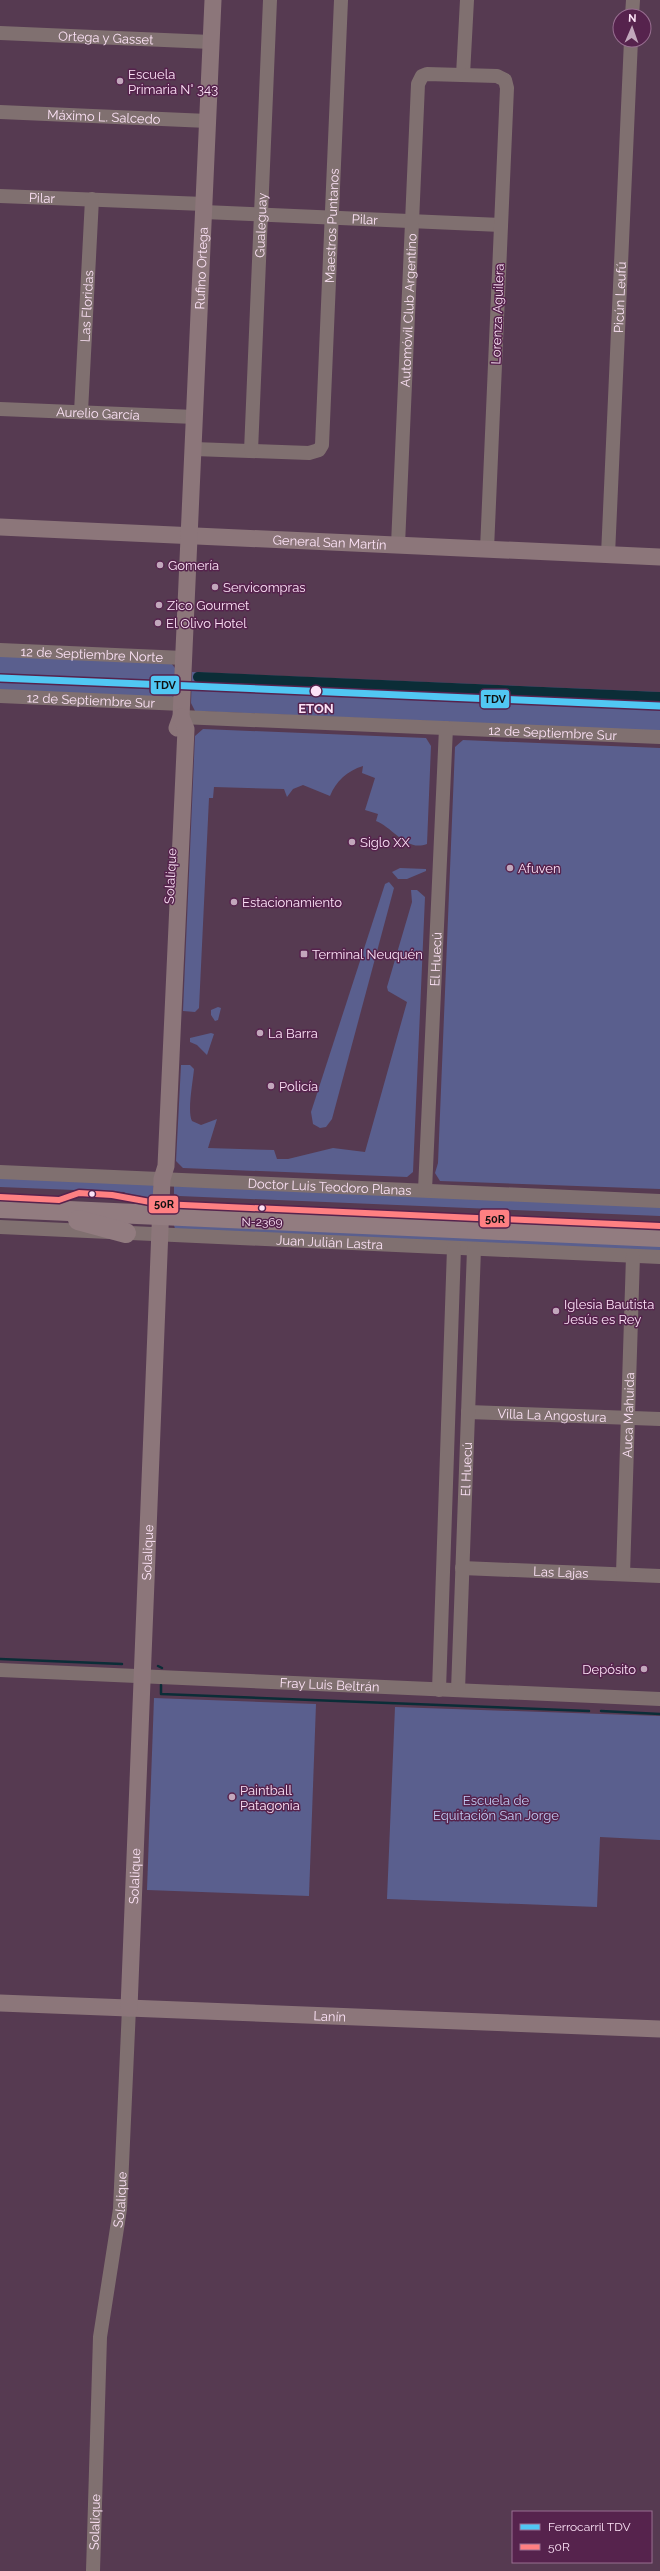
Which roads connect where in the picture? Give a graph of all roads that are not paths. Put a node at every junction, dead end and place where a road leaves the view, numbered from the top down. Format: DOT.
graph roads {
  1 [pos="213,0"];
  2 [pos="270,0"];
  3 [pos="341,0"];
  4 [pos="467,0"];
  5 [pos="0,33"];
  6 [pos="211,42"];
  7 [pos="631,48"];
  8 [pos="463,75"];
  9 [pos="0,112"];
  10 [pos="208,121"];
  11 [pos="0,196"];
  12 [pos="92,199"];
  13 [pos="204,208"];
  14 [pos="261,215"];
  15 [pos="332,218"];
  16 [pos="412,221"];
  17 [pos="501,225"];
  18 [pos="0,409"];
  19 [pos="81,412"];
  20 [pos="195,417"];
  21 [pos="194,448"];
  22 [pos="251,451"];
  23 [pos="0,527"];
  24 [pos="190,536"];
  25 [pos="398,545"];
  26 [pos="487,549"];
  27 [pos="608,555"];
  28 [pos="660,557"];
  29 [pos="0,650"];
  30 [pos="184,658"];
  31 [pos="0,696"];
  32 [pos="182,711"];
  33 [pos="446,728"];
  34 [pos="660,737"];
  35 [pos="0,1172"];
  36 [pos="162,1179"];
  37 [pos="425,1190"];
  38 [pos="0,1197"];
  39 [pos="660,1201"];
  40 [pos="0,1208"];
  41 [pos="24,1209"];
  42 [pos="161,1218"];
  43 [pos="660,1226"];
  44 [pos="0,1227"];
  45 [pos="126,1233"];
  46 [pos="660,1237"];
  47 [pos="454,1248"];
  48 [pos="474,1249"];
  49 [pos="634,1256"];
  50 [pos="660,1257"];
  51 [pos="468,1412"];
  52 [pos="628,1418"];
  53 [pos="660,1420"];
  54 [pos="462,1568"];
  55 [pos="623,1574"];
  56 [pos="660,1576"];
  57 [pos="0,1670"];
  58 [pos="142,1676"];
  59 [pos="439,1690"];
  60 [pos="458,1690"];
  61 [pos="660,1699"];
  62 [pos="0,2003"];
  63 [pos="129,2008"];
  64 [pos="660,2029"];
  65 [pos="92,2571"];
  1 -- 6 [label="main road, Rufino Ortega"];
  2 -- 14 [label="street, Gualeguay"];
  3 -- 15 [label="street, Maestros Puntanos"];
  4 -- 8 [label="street"];
  5 -- 6 [label="street, Ortega y Gasset"];
  6 -- 10 [label="main road, Rufino Ortega"];
  7 -- 27 [label="street, Picún Leufú"];
  8 -- 16 [label="street, Automóvil Club Argentino"];
  8 -- 17 [label="street, Lorenza Aguilera"];
  9 -- 10 [label="street, Máximo L. Salcedo"];
  10 -- 13 [label="main road, Rufino Ortega"];
  11 -- 12 [label="street, Pilar"];
  12 -- 13 [label="street, Pilar"];
  12 -- 19 [label="street, Las Floridas"];
  13 -- 14 [label="street, Pilar"];
  13 -- 20 [label="main road, Rufino Ortega"];
  14 -- 15 [label="street, Pilar"];
  14 -- 22 [label="street, Gualeguay"];
  15 -- 16 [label="street, Pilar"];
  15 -- 22 [label="street, Maestros Puntanos"];
  16 -- 17 [label="street, Pilar"];
  16 -- 25 [label="street, Automóvil Club Argentino"];
  17 -- 26 [label="street, Lorenza Aguilera"];
  18 -- 19 [label="street, Aurelio García"];
  19 -- 20 [label="street, Aurelio García"];
  20 -- 21 [label="main road, Rufino Ortega"];
  21 -- 22 [label="street"];
  21 -- 24 [label="main road, Rufino Ortega"];
  23 -- 24 [label="main road, General San Martín"];
  24 -- 25 [label="main road, General San Martín"];
  24 -- 30 [label="main road, Solalique"];
  25 -- 26 [label="main road, General San Martín"];
  26 -- 27 [label="main road, General San Martín"];
  27 -- 28 [label="main road, General San Martín"];
  29 -- 30 [label="street, 12 de Septiembre Norte"];
  30 -- 32 [label="main road, Solalique"];
  31 -- 32 [label="street, 12 de Septiembre Sur"];
  32 -- 33 [label="street, 12 de Septiembre Sur"];
  32 -- 36 [label="main road, Solalique"];
  33 -- 34 [label="street, 12 de Septiembre Sur"];
  33 -- 37 [label="street, El Huecú"];
  35 -- 36 [label="street, Doctor Luis Teodoro Planas"];
  36 -- 37 [label="street, Doctor Luis Teodoro Planas"];
  36 -- 42 [label="main road, Solalique"];
  37 -- 39 [label="street, Doctor Luis Teodoro Planas"];
  38 -- 42 [label="highway"];
  40 -- 41 [label="highway"];
  41 -- 42 [label="highway"];
  41 -- 45 [label="highway"];
  42 -- 43 [label="highway"];
  42 -- 45 [label="street, Juan Julián Lastra"];
  42 -- 46 [label="highway"];
  42 -- 47 [label="street, Juan Julián Lastra"];
  42 -- 58 [label="main road, Solalique"];
  44 -- 45 [label="street, Juan Julián Lastra"];
  47 -- 48 [label="street, Juan Julián Lastra"];
  47 -- 59 [label="street, El Huecú"];
  48 -- 49 [label="street, Juan Julián Lastra"];
  48 -- 51 [label="street, El Huecú"];
  49 -- 50 [label="street, Juan Julián Lastra"];
  49 -- 52 [label="street, Auca Mahuida"];
  51 -- 52 [label="street, Villa La Angostura"];
  51 -- 54 [label="street, El Huecú"];
  52 -- 53 [label="street, Villa La Angostura"];
  52 -- 55 [label="street, Auca Mahuida"];
  54 -- 55 [label="street, Las Lajas"];
  54 -- 60 [label="street, El Huecú"];
  55 -- 56 [label="street, Las Lajas"];
  57 -- 58 [label="street, Fray Luis Beltrán"];
  58 -- 59 [label="street, Fray Luis Beltrán"];
  58 -- 63 [label="main road, Solalique"];
  59 -- 60 [label="street, Fray Luis Beltrán"];
  60 -- 61 [label="street, Fray Luis Beltrán"];
  62 -- 63 [label="main road, Lanín"];
  63 -- 64 [label="main road, Lanín"];
  63 -- 65 [label="street, Solalique"];
}
